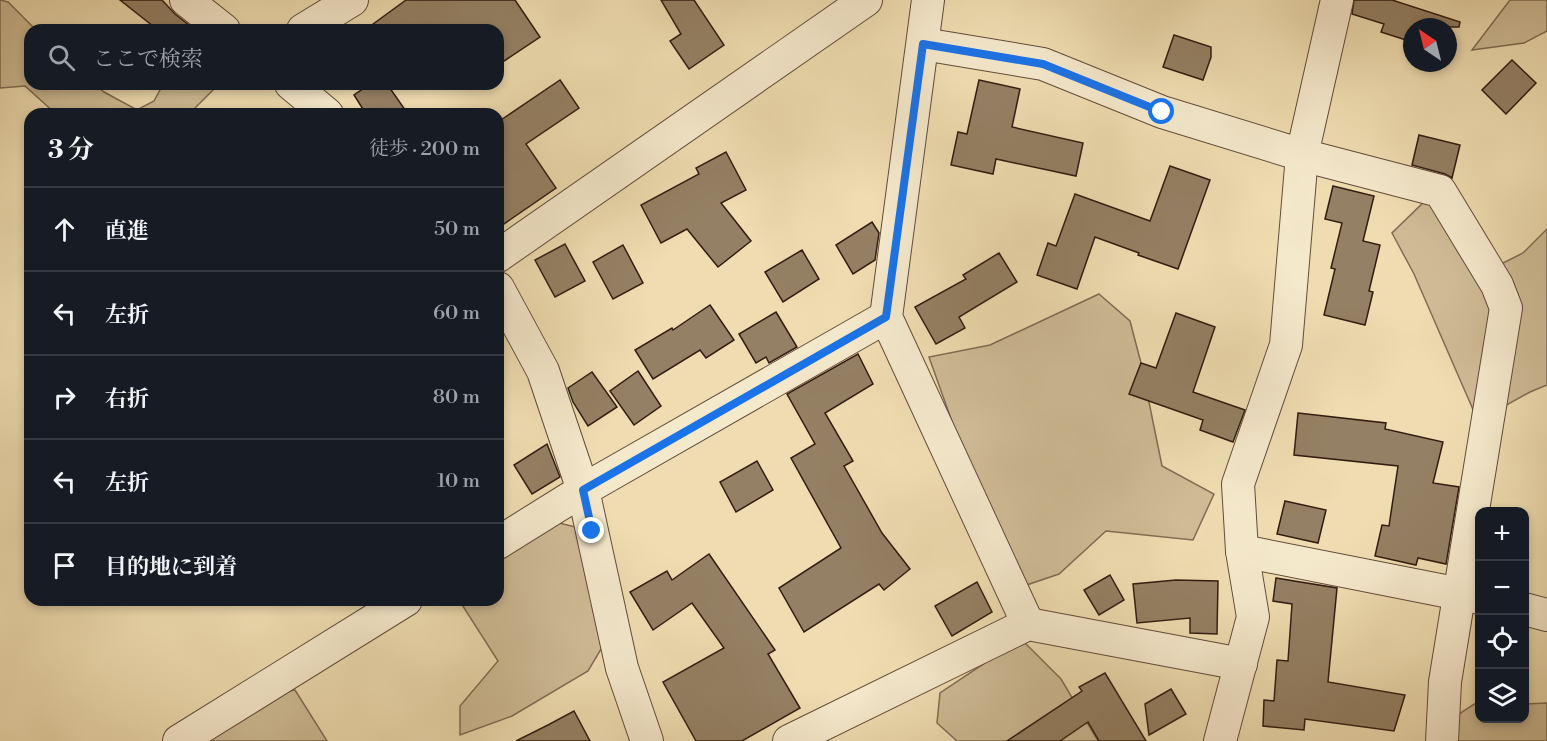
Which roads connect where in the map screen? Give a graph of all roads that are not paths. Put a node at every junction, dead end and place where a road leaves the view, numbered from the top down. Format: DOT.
graph roads {
  1 [pos="186,0"];
  2 [pos="352,0"];
  3 [pos="866,0"];
  4 [pos="928,0"];
  5 [pos="1337,0"];
  6 [pos="216,24"];
  7 [pos="313,24"];
  8 [pos="923,44"];
  9 [pos="298,90"];
  10 [pos="320,108"];
  11 [pos="1302,155"];
  12 [pos="504,252"];
  13 [pos="504,299"];
  14 [pos="886,317"];
  15 [pos="583,490"];
  16 [pos="504,539"];
  17 [pos="1242,552"];
  18 [pos="1469,596"];
  19 [pos="396,606"];
  20 [pos="1529,610"];
  21 [pos="1547,615"];
  22 [pos="1028,624"];
  23 [pos="1241,664"];
  24 [pos="833,731"];
  25 [pos="179,741"];
  26 [pos="647,741"];
  27 [pos="789,741"];
  28 [pos="1220,741"];
  29 [pos="1442,741"];
  1 -- 6 [label="street"];
  2 -- 7 [label="street"];
  3 -- 12 [label="street"];
  4 -- 8 [label="street"];
  5 -- 11 [label="street"];
  8 -- 11 [label="street"];
  8 -- 14 [label="street"];
  9 -- 10 [label="street"];
  11 -- 17 [label="street"];
  11 -- 18 [label="street"];
  13 -- 15 [label="street"];
  14 -- 15 [label="street"];
  14 -- 22 [label="street"];
  15 -- 16 [label="street"];
  15 -- 26 [label="street"];
  17 -- 18 [label="street"];
  17 -- 23 [label="street"];
  18 -- 29 [label="street"];
  19 -- 25 [label="street"];
  20 -- 21 [label="street"];
  22 -- 23 [label="street"];
  22 -- 24 [label="street"];
  23 -- 28 [label="street"];
  24 -- 27 [label="street"];
}
